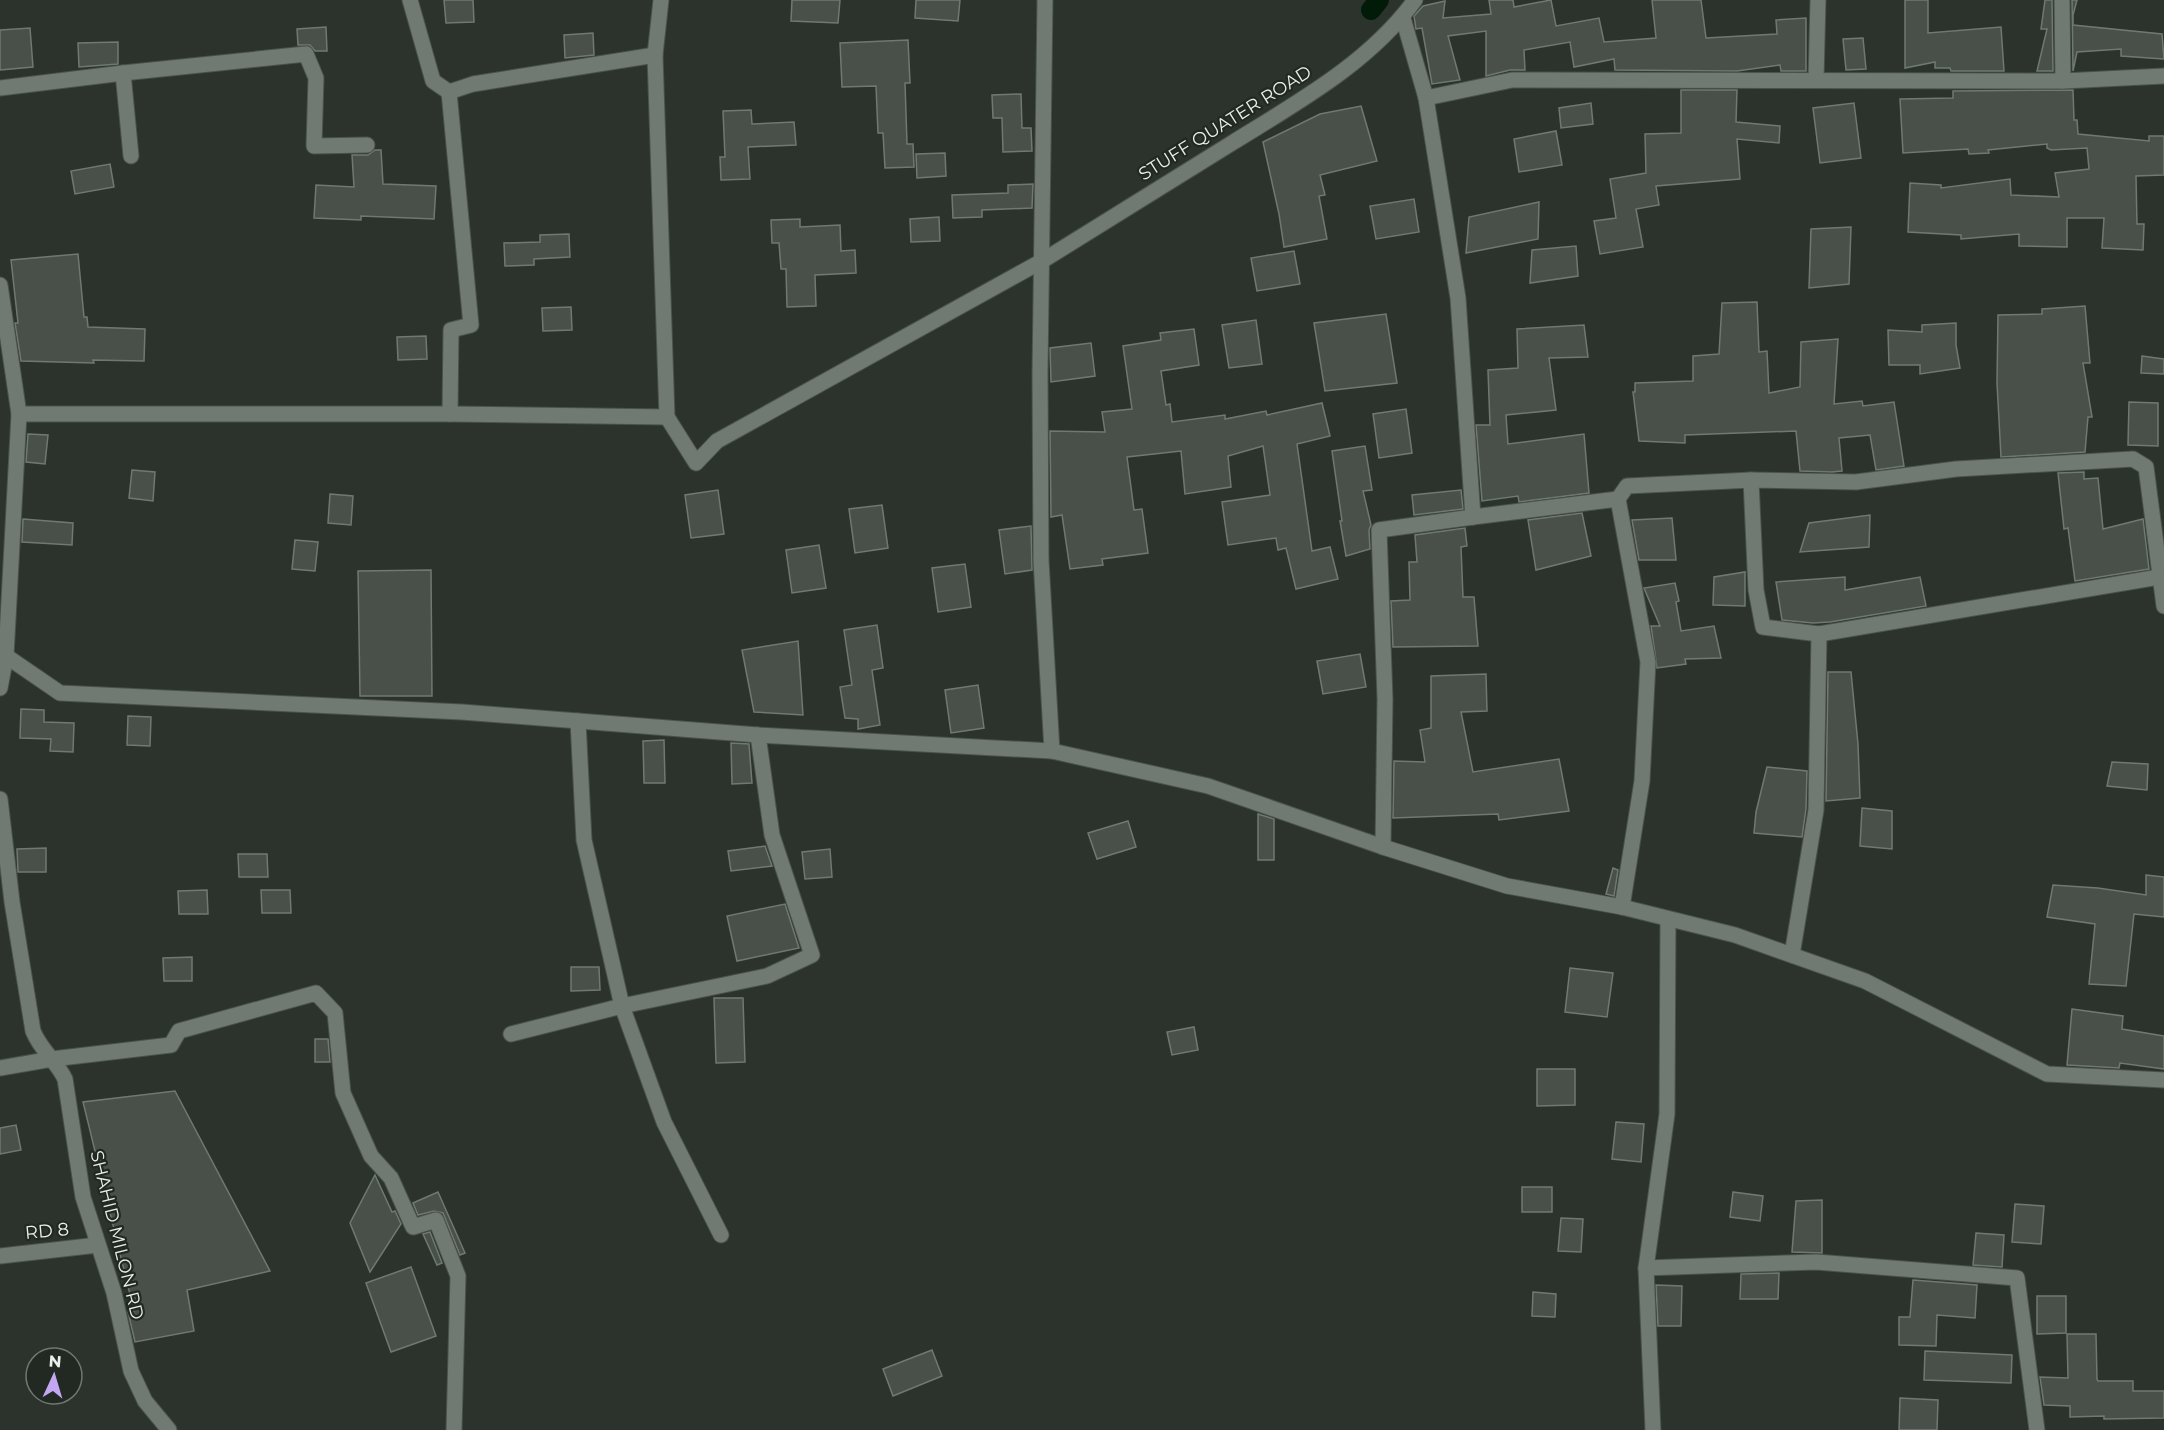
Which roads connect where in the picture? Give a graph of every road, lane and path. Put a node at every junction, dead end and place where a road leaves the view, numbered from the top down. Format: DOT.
graph roads {
  1 [pos="410,0"];
  2 [pos="661,0"];
  3 [pos="1046,0"];
  4 [pos="1416,0"];
  5 [pos="1818,0"];
  6 [pos="2062,0"];
  7 [pos="1403,18"];
  8 [pos="655,55"];
  9 [pos="123,73"];
  10 [pos="2164,76"];
  11 [pos="1816,79"];
  12 [pos="2063,81"];
  13 [pos="0,88"];
  14 [pos="449,92"];
  15 [pos="1426,98"];
  16 [pos="367,145"];
  17 [pos="131,156"];
  18 [pos="1042,261"];
  19 [pos="0,285"];
  20 [pos="19,414"];
  21 [pos="450,414"];
  22 [pos="667,417"];
  23 [pos="1751,480"];
  24 [pos="1618,499"];
  25 [pos="1473,517"];
  26 [pos="2159,577"];
  27 [pos="2164,606"];
  28 [pos="1819,634"];
  29 [pos="3,655"];
  30 [pos="0,688"];
  31 [pos="578,722"];
  32 [pos="758,735"];
  33 [pos="1052,751"];
  34 [pos="0,799"];
  35 [pos="1383,847"];
  36 [pos="1622,908"];
  37 [pos="1668,920"];
  38 [pos="1792,955"];
  39 [pos="622,1006"];
  40 [pos="511,1034"];
  41 [pos="52,1059"];
  42 [pos="0,1068"];
  43 [pos="2164,1080"];
  44 [pos="721,1235"];
  45 [pos="98,1245"];
  46 [pos="0,1256"];
  47 [pos="1646,1268"];
  48 [pos="169,1430"];
  49 [pos="454,1430"];
  50 [pos="1653,1430"];
  51 [pos="2037,1430"];
  1 -- 14 [label="street"];
  2 -- 8 [label="street"];
  3 -- 18 [label="street"];
  4 -- 7 [label="street, STUFF QUATER ROAD"];
  5 -- 11 [label="street"];
  6 -- 12 [label="street"];
  7 -- 15 [label="street"];
  7 -- 18 [label="street, STUFF QUATER ROAD"];
  8 -- 14 [label="street"];
  8 -- 22 [label="street"];
  9 -- 13 [label="street"];
  9 -- 16 [label="street"];
  9 -- 17 [label="street"];
  10 -- 12 [label="street"];
  11 -- 12 [label="street"];
  11 -- 15 [label="street"];
  14 -- 21 [label="street"];
  15 -- 25 [label="street"];
  18 -- 22 [label="street, STUFF QUATER ROAD"];
  18 -- 33 [label="street"];
  19 -- 20 [label="street"];
  20 -- 21 [label="street"];
  20 -- 29 [label="street"];
  21 -- 22 [label="street"];
  23 -- 24 [label="street"];
  23 -- 26 [label="street"];
  23 -- 28 [label="street"];
  24 -- 25 [label="street"];
  24 -- 36 [label="street"];
  25 -- 35 [label="street"];
  26 -- 27 [label="street"];
  26 -- 28 [label="street"];
  28 -- 38 [label="street"];
  29 -- 30 [label="street"];
  29 -- 31 [label="street"];
  31 -- 32 [label="street"];
  31 -- 39 [label="street"];
  32 -- 33 [label="street"];
  32 -- 39 [label="street"];
  33 -- 35 [label="street"];
  34 -- 41 [label="street, SHAHID MILON RD"];
  35 -- 36 [label="street"];
  36 -- 37 [label="street"];
  37 -- 38 [label="street"];
  37 -- 47 [label="street"];
  38 -- 43 [label="street"];
  39 -- 40 [label="street"];
  39 -- 44 [label="street"];
  41 -- 42 [label="street"];
  41 -- 45 [label="street, SHAHID MILON RD"];
  41 -- 49 [label="street"];
  45 -- 46 [label="street, RD 8"];
  45 -- 48 [label="street, SHAHID MILON RD"];
  47 -- 50 [label="street"];
  47 -- 51 [label="street"];
}
